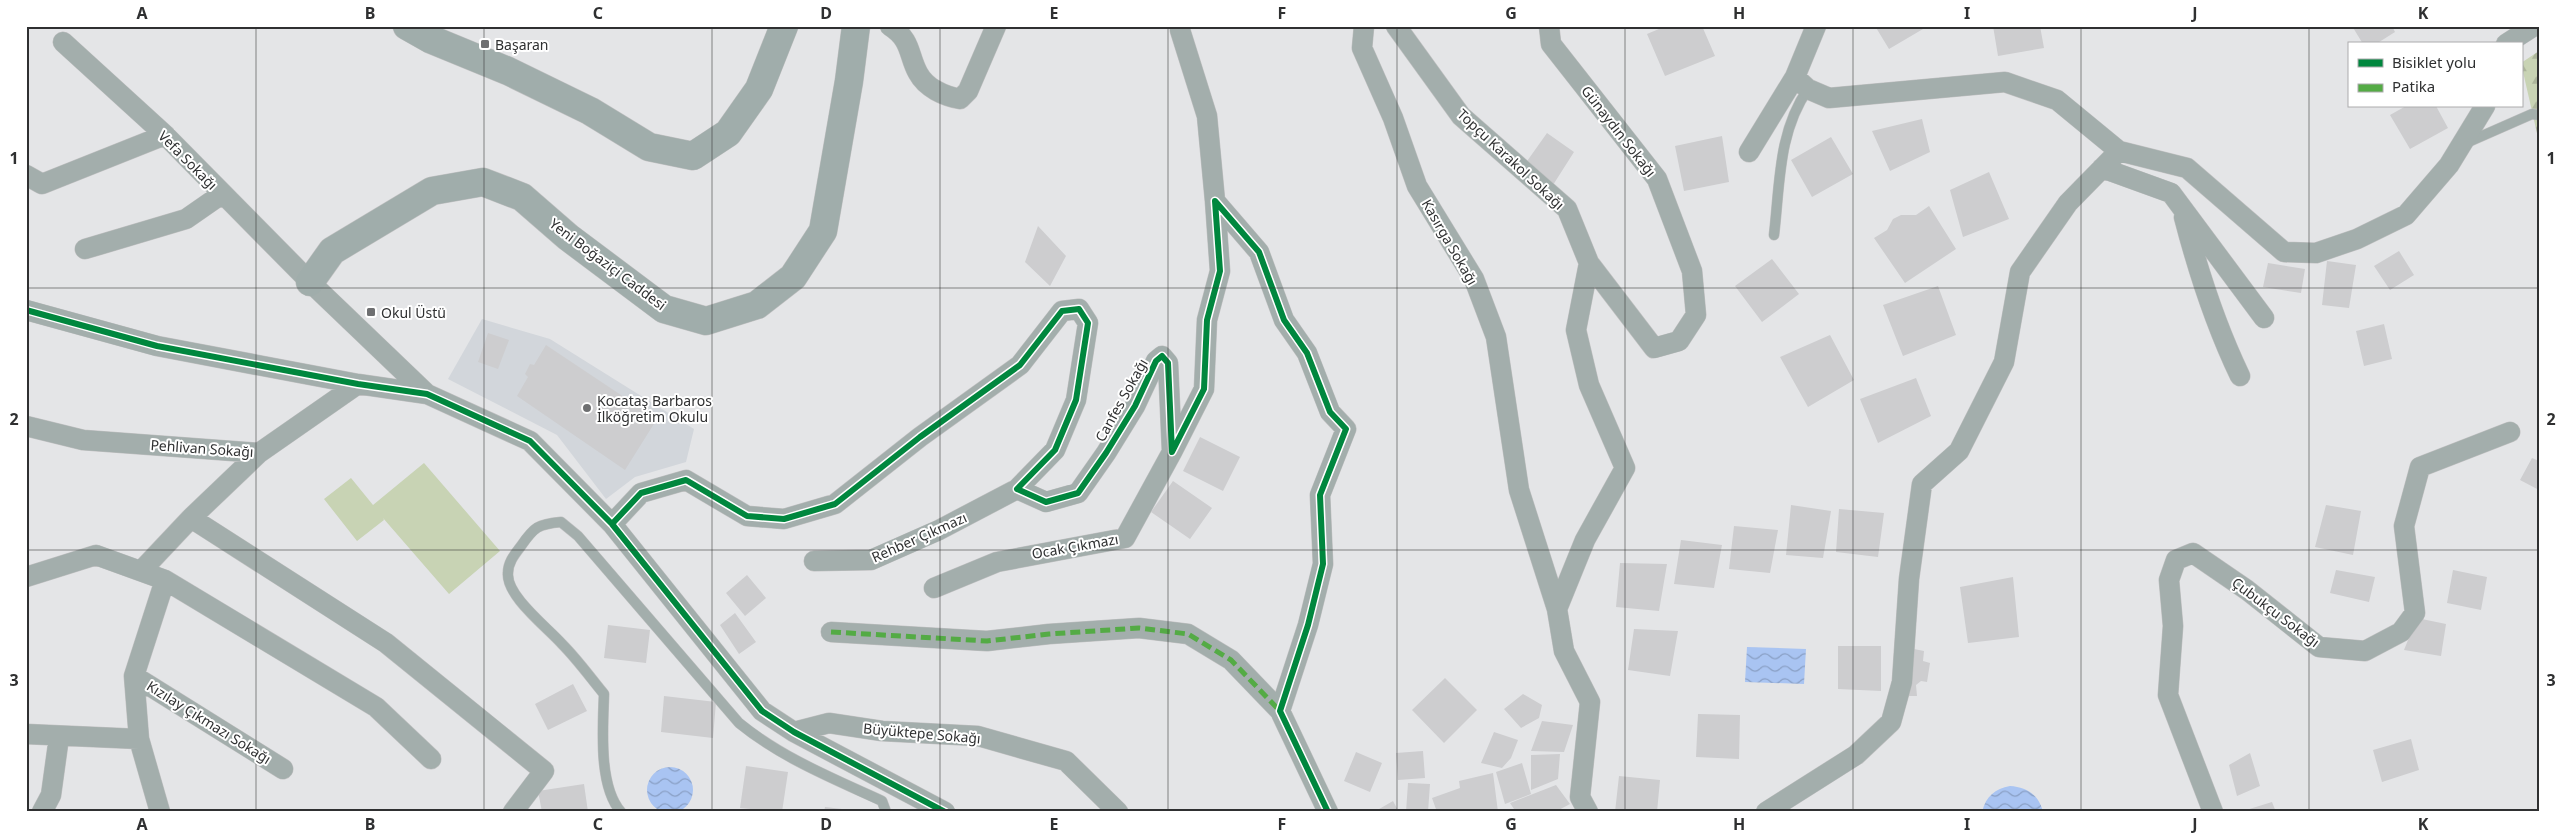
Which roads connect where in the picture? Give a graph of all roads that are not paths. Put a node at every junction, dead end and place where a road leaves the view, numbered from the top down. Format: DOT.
graph roads {
  1 [pos="407,26"];
  2 [pos="784,26"];
  3 [pos="856,26"];
  4 [pos="890,26"];
  5 [pos="996,26"];
  6 [pos="1364,26"];
  7 [pos="1396,26"];
  8 [pos="1549,26"];
  9 [pos="1816,26"];
  10 [pos="2534,26"];
  11 [pos="1180,30"];
  12 [pos="63,42"];
  13 [pos="2509,42"];
  14 [pos="1801,83"];
  15 [pos="2484,108"];
  16 [pos="2539,115"];
  17 [pos="165,135"];
  18 [pos="2461,146"];
  19 [pos="2119,151"];
  20 [pos="1749,152"];
  21 [pos="2102,168"];
  22 [pos="26,175"];
  23 [pos="222,194"];
  24 [pos="1215,201"];
  25 [pos="2182,208"];
  26 [pos="1774,235"];
  27 [pos="85,249"];
  28 [pos="1589,263"];
  29 [pos="310,282"];
  30 [pos="26,310"];
  31 [pos="2264,318"];
  32 [pos="2240,376"];
  33 [pos="358,384"];
  34 [pos="427,394"];
  35 [pos="26,426"];
  36 [pos="2510,432"];
  37 [pos="1172,452"];
  38 [pos="259,453"];
  39 [pos="1017,489"];
  40 [pos="191,518"];
  41 [pos="612,524"];
  42 [pos="814,562"];
  43 [pos="142,570"];
  44 [pos="26,577"];
  45 [pos="165,580"];
  46 [pos="934,588"];
  47 [pos="1557,609"];
  48 [pos="831,632"];
  49 [pos="134,676"];
  50 [pos="1280,711"];
  51 [pos="794,732"];
  52 [pos="26,734"];
  53 [pos="59,737"];
  54 [pos="139,739"];
  55 [pos="431,758"];
  56 [pos="283,769"];
  57 [pos="42,812"];
  58 [pos="160,812"];
  59 [pos="513,812"];
  60 [pos="621,812"];
  61 [pos="886,812"];
  62 [pos="945,812"];
  63 [pos="1118,812"];
  64 [pos="1328,812"];
  65 [pos="1588,812"];
  66 [pos="1766,812"];
  67 [pos="2213,812"];
  1 -- 2 [label="street"];
  3 -- 29 [label="street, Yeni Boğaziçi Caddesi"];
  4 -- 5 [label="street"];
  6 -- 47 [label="street, Kasırga Sokağı"];
  7 -- 28 [label="street, Topçu Karakol Sokağı"];
  8 -- 28 [label="street, Günaydın Sokağı"];
  9 -- 14 [label="street"];
  10 -- 13 [label="street"];
  11 -- 24 [label="street"];
  12 -- 17 [label="street, Vefa Sokağı"];
  14 -- 19 [label="street"];
  14 -- 20 [label="street"];
  14 -- 26 [label="lane"];
  15 -- 18 [label="street"];
  16 -- 18 [label="lane"];
  17 -- 22 [label="street"];
  17 -- 23 [label="street, Vefa Sokağı"];
  18 -- 19 [label="street"];
  19 -- 21 [label="street"];
  21 -- 25 [label="street"];
  21 -- 66 [label="street"];
  23 -- 27 [label="street"];
  23 -- 29 [label="street, Vefa Sokağı"];
  24 -- 37 [label="street"];
  24 -- 50 [label="street"];
  25 -- 31 [label="street"];
  25 -- 32 [label="street"];
  28 -- 47 [label="street"];
  29 -- 34 [label="street, Vefa Sokağı"];
  30 -- 33 [label="street"];
  33 -- 34 [label="street"];
  33 -- 38 [label="street, Pehlivan Sokağı"];
  34 -- 41 [label="street"];
  35 -- 38 [label="street, Pehlivan Sokağı"];
  36 -- 67 [label="street, Çubukçu Sokağı"];
  37 -- 39 [label="street, Canfes Sokağı"];
  37 -- 46 [label="street, Ocak Çıkmazı"];
  38 -- 40 [label="street"];
  39 -- 41 [label="street"];
  39 -- 42 [label="street, Rehber Çıkmazı"];
  40 -- 43 [label="street"];
  40 -- 59 [label="street"];
  41 -- 51 [label="street"];
  43 -- 44 [label="street"];
  43 -- 45 [label="street"];
  45 -- 49 [label="street"];
  45 -- 55 [label="street"];
  47 -- 65 [label="street"];
  48 -- 50 [label="street"];
  49 -- 54 [label="street"];
  49 -- 56 [label="street, Kızılay Çıkmazı Sokağı"];
  50 -- 64 [label="street"];
  51 -- 62 [label="street"];
  51 -- 63 [label="street, Büyüktepe Sokağı"];
  52 -- 53 [label="street"];
  53 -- 54 [label="street"];
  53 -- 57 [label="street"];
  54 -- 58 [label="street"];
  60 -- 61 [label="lane"];
}
